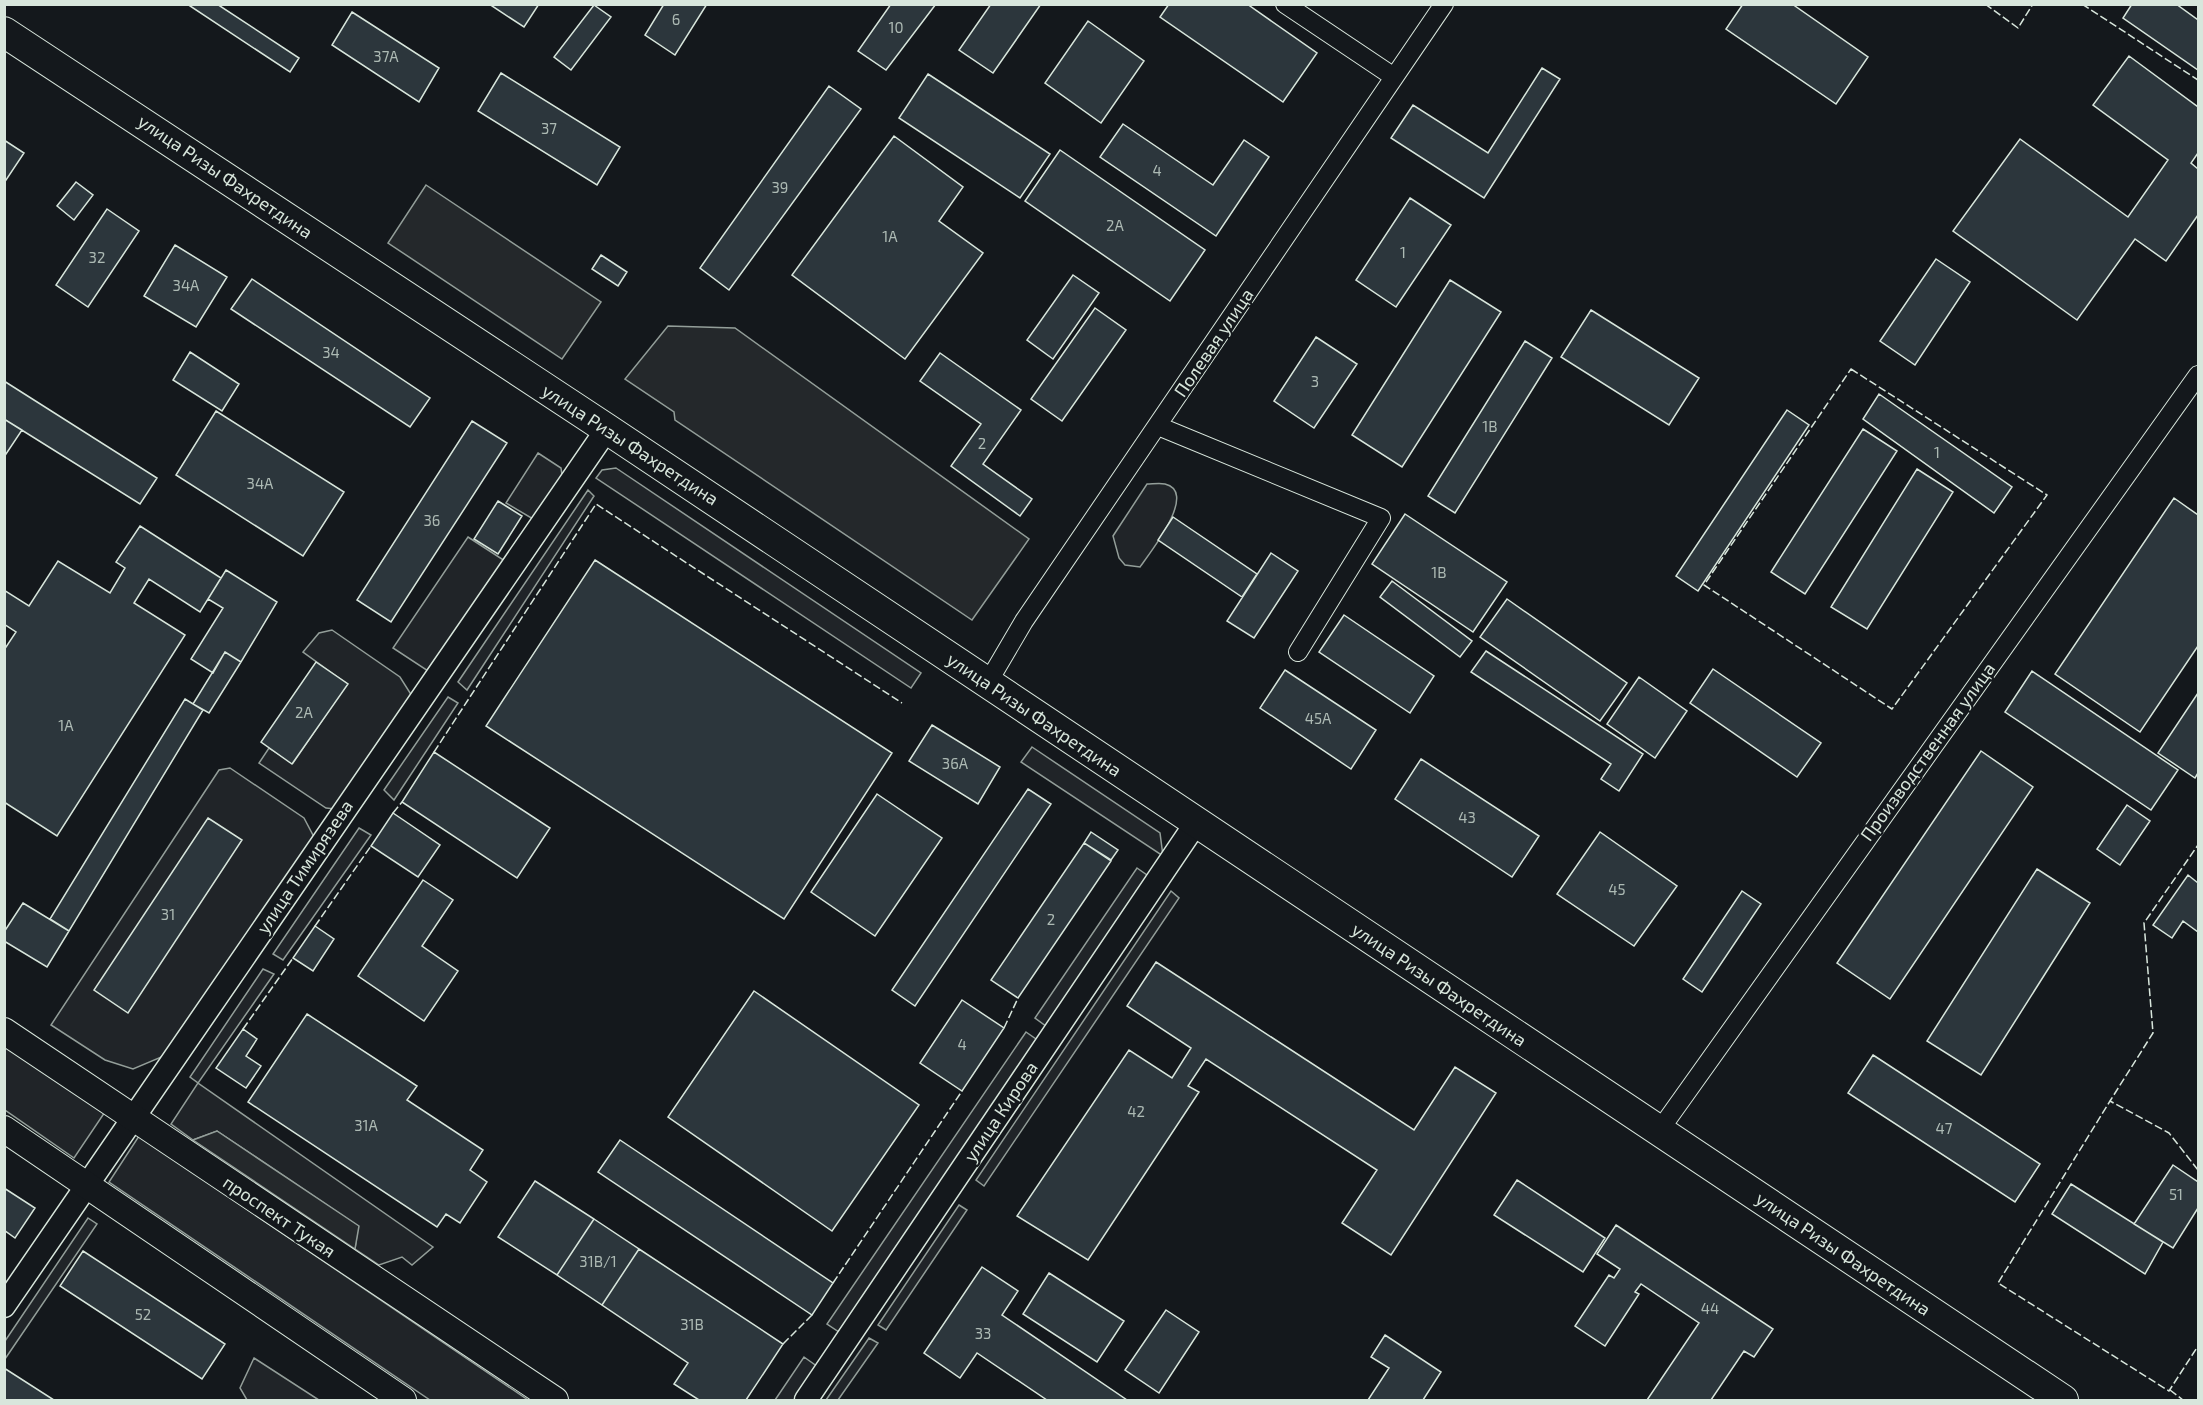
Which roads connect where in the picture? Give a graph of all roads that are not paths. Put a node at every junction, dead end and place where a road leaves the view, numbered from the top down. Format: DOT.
graph roads {
  1 [pos="1286,4"];
  2 [pos="1443,4"];
  3 [pos="4,32"];
  4 [pos="1394,77"];
  5 [pos="2199,375"];
  6 [pos="1158,426"];
  7 [pos="607,429"];
  8 [pos="1299,652"];
  9 [pos="987,684"];
  10 [pos="1196,823"];
  11 [pos="4,1031"];
  12 [pos="133,1119"];
  13 [pos="4,1129"];
  14 [pos="1659,1131"];
  15 [pos="87,1186"];
  16 [pos="4,1306"];
  17 [pos="403,1401"];
  18 [pos="555,1401"];
  19 [pos="806,1401"];
  20 [pos="2063,1401"];
  1 -- 4 [label="street"];
  2 -- 4 [label="street, Полевая улица"];
  3 -- 7 [label="main road, улица Ризы Фахретдина"];
  4 -- 6 [label="street, Полевая улица"];
  5 -- 14 [label="street, Производственная улица"];
  6 -- 8 [label="street"];
  6 -- 9 [label="street, Полевая улица"];
  7 -- 9 [label="main road, улица Ризы Фахретдина"];
  7 -- 12 [label="street, улица Тимирязева"];
  9 -- 10 [label="main road, улица Ризы Фахретдина"];
  10 -- 14 [label="main road, улица Ризы Фахретдина"];
  10 -- 19 [label="street, улица Кирова"];
  11 -- 12 [label="main road, проспект Тукая"];
  12 -- 15 [label="street, улица Тимирязева"];
  12 -- 18 [label="main road, проспект Тукая"];
  13 -- 15 [label="main road"];
  14 -- 20 [label="main road, улица Ризы Фахретдина"];
  15 -- 16 [label="street, улица Тимирязева"];
  15 -- 17 [label="main road"];
}
